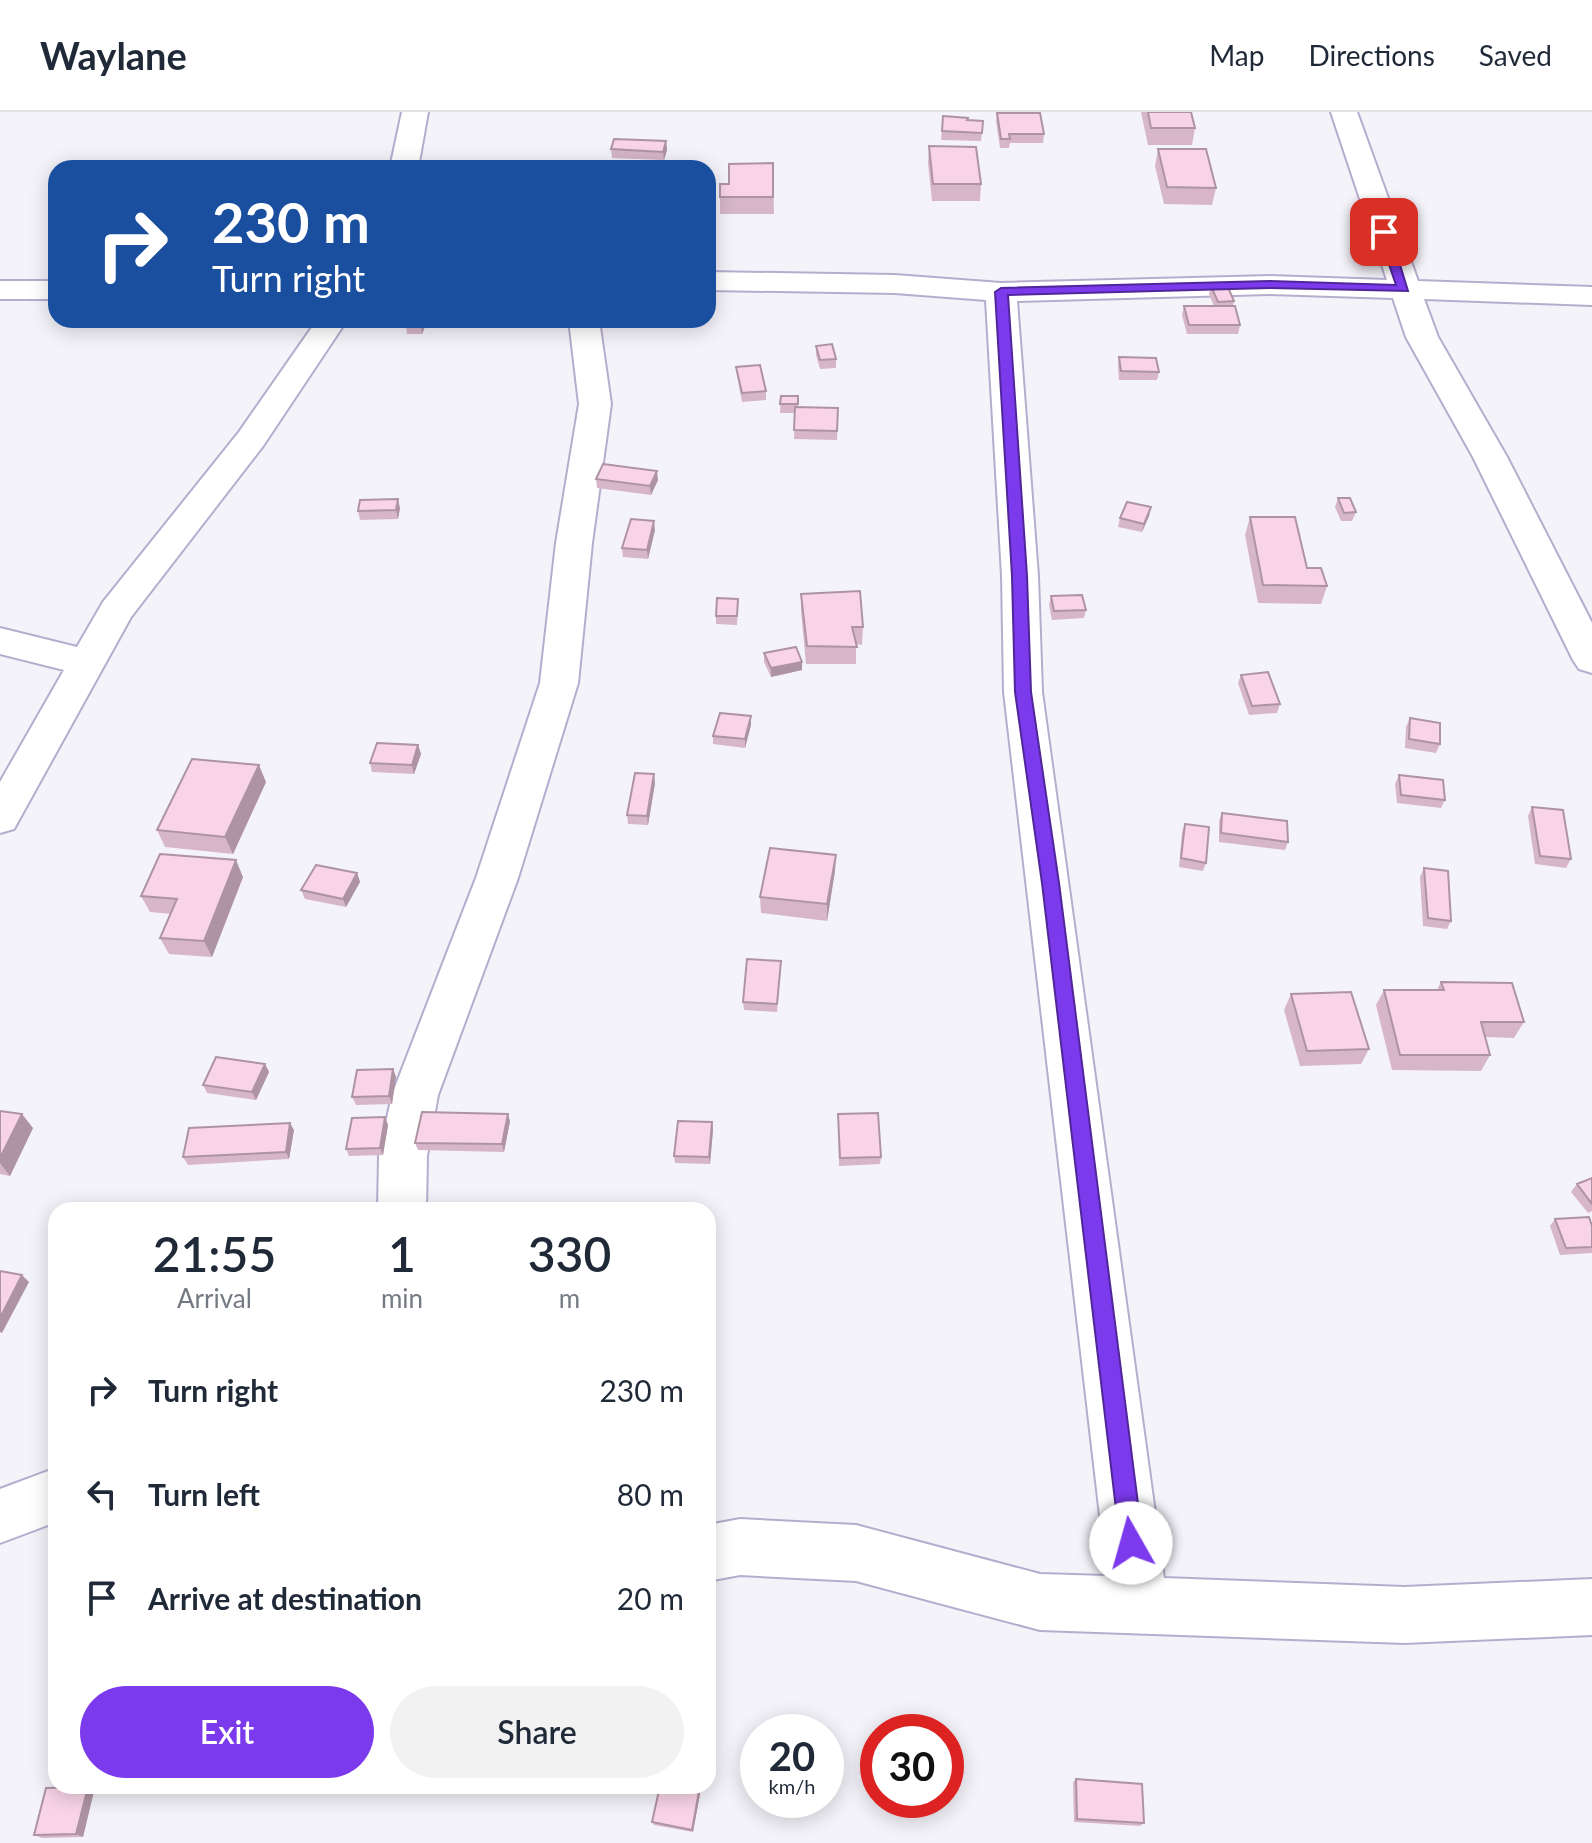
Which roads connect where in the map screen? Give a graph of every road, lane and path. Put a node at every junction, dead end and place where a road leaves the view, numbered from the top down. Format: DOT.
graph roads {
  1 [pos="415,112"];
  2 [pos="1344,112"];
  3 [pos="406,160"];
  4 [pos="716,281"];
  5 [pos="1403,289"];
  6 [pos="0,290"];
  7 [pos="48,290"];
  8 [pos="1001,292"];
  9 [pos="1592,296"];
  10 [pos="327,328"];
  11 [pos="585,328"];
  12 [pos="0,641"];
  13 [pos="1592,660"];
  14 [pos="86,662"];
  15 [pos="0,818"];
  16 [pos="402,1202"];
  17 [pos="48,1498"];
  18 [pos="0,1516"];
  19 [pos="716,1552"];
  20 [pos="1139,1606"];
  21 [pos="1592,1607"];
  1 -- 3 [label="street"];
  2 -- 5 [label="street"];
  4 -- 8 [label="street"];
  5 -- 8 [label="street"];
  5 -- 9 [label="street"];
  5 -- 13 [label="street"];
  6 -- 7 [label="street"];
  8 -- 20 [label="street"];
  10 -- 14 [label="street"];
  11 -- 16 [label="street"];
  12 -- 14 [label="street"];
  14 -- 15 [label="street"];
  17 -- 18 [label="street"];
  19 -- 20 [label="street"];
  20 -- 21 [label="street"];
}
